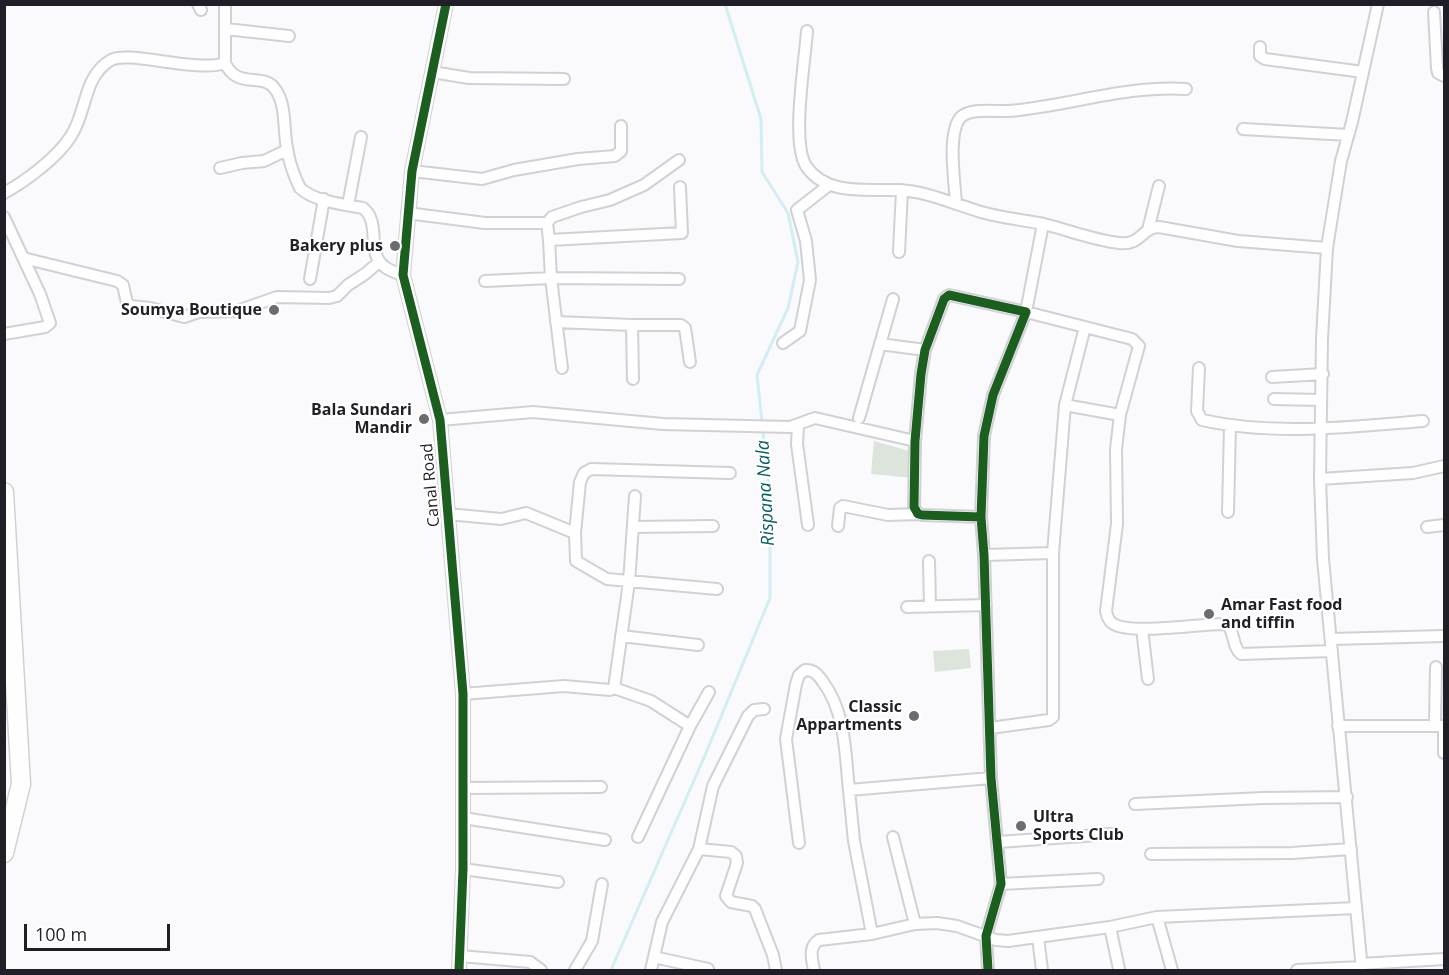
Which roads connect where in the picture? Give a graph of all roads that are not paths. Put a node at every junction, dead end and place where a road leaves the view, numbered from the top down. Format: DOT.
graph roads {
  1 [pos="225,4"];
  2 [pos="446,4"];
  3 [pos="1378,4"];
  4 [pos="1434,12"];
  5 [pos="226,29"];
  6 [pos="807,31"];
  7 [pos="289,36"];
  8 [pos="1260,47"];
  9 [pos="225,63"];
  10 [pos="432,72"];
  11 [pos="1363,72"];
  12 [pos="1444,76"];
  13 [pos="564,79"];
  14 [pos="1186,89"];
  15 [pos="621,126"];
  16 [pos="1243,129"];
  17 [pos="1348,135"];
  18 [pos="361,137"];
  19 [pos="287,150"];
  20 [pos="678,160"];
  21 [pos="220,168"];
  22 [pos="412,171"];
  23 [pos="829,185"];
  24 [pos="1159,186"];
  25 [pos="680,188"];
  26 [pos="902,190"];
  27 [pos="4,193"];
  28 [pos="324,199"];
  29 [pos="956,204"];
  30 [pos="348,205"];
  31 [pos="406,213"];
  32 [pos="4,217"];
  33 [pos="547,223"];
  34 [pos="1043,224"];
  35 [pos="1148,230"];
  36 [pos="549,240"];
  37 [pos="1327,248"];
  38 [pos="898,252"];
  39 [pos="23,258"];
  40 [pos="380,262"];
  41 [pos="403,275"];
  42 [pos="551,278"];
  43 [pos="310,279"];
  44 [pos="679,279"];
  45 [pos="485,280"];
  46 [pos="893,299"];
  47 [pos="1026,312"];
  48 [pos="556,322"];
  49 [pos="632,326"];
  50 [pos="1085,327"];
  51 [pos="4,334"];
  52 [pos="783,343"];
  53 [pos="880,344"];
  54 [pos="925,350"];
  55 [pos="690,362"];
  56 [pos="562,368"];
  57 [pos="1199,368"];
  58 [pos="1323,374"];
  59 [pos="1272,377"];
  60 [pos="633,379"];
  61 [pos="1274,399"];
  62 [pos="1322,400"];
  63 [pos="1065,405"];
  64 [pos="1120,415"];
  65 [pos="859,418"];
  66 [pos="440,420"];
  67 [pos="1423,421"];
  68 [pos="794,426"];
  69 [pos="1230,426"];
  70 [pos="1321,429"];
  71 [pos="915,441"];
  72 [pos="1444,466"];
  73 [pos="730,473"];
  74 [pos="1320,478"];
  75 [pos="4,492"];
  76 [pos="635,496"];
  77 [pos="1228,512"];
  78 [pos="448,514"];
  79 [pos="918,514"];
  80 [pos="981,517"];
  81 [pos="808,525"];
  82 [pos="1444,525"];
  83 [pos="713,526"];
  84 [pos="838,526"];
  85 [pos="634,527"];
  86 [pos="1427,527"];
  87 [pos="575,533"];
  88 [pos="1053,553"];
  89 [pos="984,555"];
  90 [pos="929,561"];
  91 [pos="629,582"];
  92 [pos="717,589"];
  93 [pos="930,605"];
  94 [pos="986,605"];
  95 [pos="906,607"];
  96 [pos="1142,629"];
  97 [pos="621,636"];
  98 [pos="1444,636"];
  99 [pos="1332,639"];
  100 [pos="698,645"];
  101 [pos="1332,651"];
  102 [pos="1436,667"];
  103 [pos="1148,679"];
  104 [pos="614,688"];
  105 [pos="709,692"];
  106 [pos="463,694"];
  107 [pos="764,709"];
  108 [pos="690,726"];
  109 [pos="1338,726"];
  110 [pos="1441,726"];
  111 [pos="990,728"];
  112 [pos="1444,753"];
  113 [pos="992,778"];
  114 [pos="601,787"];
  115 [pos="462,788"];
  116 [pos="849,790"];
  117 [pos="1347,797"];
  118 [pos="1135,804"];
  119 [pos="463,818"];
  120 [pos="1112,834"];
  121 [pos="638,837"];
  122 [pos="893,837"];
  123 [pos="605,840"];
  124 [pos="998,842"];
  125 [pos="799,843"];
  126 [pos="699,849"];
  127 [pos="1350,849"];
  128 [pos="4,854"];
  129 [pos="1151,854"];
  130 [pos="463,869"];
  131 [pos="1098,879"];
  132 [pos="558,882"];
  133 [pos="602,884"];
  134 [pos="1001,884"];
  135 [pos="1356,908"];
  136 [pos="1157,917"];
  137 [pos="915,924"];
  138 [pos="1110,927"];
  139 [pos="872,934"];
  140 [pos="986,936"];
  141 [pos="1038,936"];
  142 [pos="460,956"];
  143 [pos="654,957"];
  144 [pos="1444,959"];
  145 [pos="1361,967"];
  146 [pos="708,969"];
  147 [pos="1119,969"];
  148 [pos="459,970"];
  149 [pos="541,970"];
  150 [pos="576,970"];
  151 [pos="651,970"];
  152 [pos="776,970"];
  153 [pos="814,970"];
  154 [pos="988,970"];
  155 [pos="1042,970"];
  156 [pos="1172,970"];
  157 [pos="1298,970"];
  1 -- 5 [label="street"];
  2 -- 10 [label="street, Canal Road"];
  3 -- 11 [label="street"];
  4 -- 12 [label="street"];
  5 -- 7 [label="street"];
  5 -- 9 [label="street"];
  6 -- 23 [label="street"];
  8 -- 11 [label="street"];
  9 -- 19 [label="street"];
  9 -- 27 [label="street"];
  10 -- 13 [label="street"];
  10 -- 22 [label="street, Canal Road"];
  11 -- 17 [label="street"];
  14 -- 29 [label="street"];
  15 -- 22 [label="street"];
  16 -- 17 [label="street"];
  17 -- 37 [label="street"];
  18 -- 30 [label="street"];
  19 -- 21 [label="street"];
  19 -- 28 [label="street"];
  20 -- 33 [label="street"];
  22 -- 31 [label="street, Canal Road"];
  23 -- 26 [label="street"];
  23 -- 52 [label="street"];
  24 -- 35 [label="street"];
  25 -- 36 [label="street"];
  26 -- 29 [label="street"];
  26 -- 38 [label="street"];
  28 -- 30 [label="street"];
  28 -- 43 [label="street"];
  29 -- 34 [label="street"];
  30 -- 40 [label="street"];
  31 -- 33 [label="street"];
  31 -- 41 [label="street, Canal Road"];
  32 -- 39 [label="street"];
  33 -- 36 [label="street"];
  34 -- 35 [label="street"];
  34 -- 47 [label="street"];
  35 -- 37 [label="street"];
  36 -- 42 [label="street"];
  37 -- 58 [label="street"];
  39 -- 40 [label="street"];
  39 -- 51 [label="street"];
  40 -- 41 [label="street"];
  41 -- 66 [label="street, Canal Road"];
  42 -- 44 [label="street"];
  42 -- 45 [label="street"];
  42 -- 48 [label="street"];
  46 -- 53 [label="street"];
  47 -- 50 [label="street"];
  47 -- 54 [label="street"];
  47 -- 80 [label="street"];
  48 -- 49 [label="street"];
  48 -- 56 [label="street"];
  49 -- 55 [label="street"];
  49 -- 60 [label="street"];
  50 -- 63 [label="street"];
  50 -- 64 [label="street"];
  53 -- 54 [label="street"];
  53 -- 65 [label="street"];
  54 -- 71 [label="street"];
  57 -- 69 [label="street"];
  58 -- 59 [label="street"];
  58 -- 62 [label="street"];
  61 -- 62 [label="street"];
  62 -- 70 [label="street"];
  63 -- 64 [label="street"];
  63 -- 88 [label="street"];
  64 -- 96 [label="street"];
  66 -- 68 [label="street"];
  66 -- 78 [label="street, Canal Road"];
  67 -- 70 [label="street"];
  68 -- 71 [label="street"];
  68 -- 81 [label="street"];
  69 -- 70 [label="street"];
  69 -- 77 [label="street"];
  70 -- 74 [label="street"];
  71 -- 79 [label="street"];
  72 -- 74 [label="street"];
  73 -- 87 [label="street"];
  74 -- 99 [label="street"];
  75 -- 128 [label="main road"];
  76 -- 85 [label="street"];
  78 -- 87 [label="street"];
  78 -- 106 [label="street, Canal Road"];
  79 -- 80 [label="street"];
  79 -- 84 [label="street"];
  80 -- 89 [label="street"];
  82 -- 86 [label="street"];
  83 -- 85 [label="street"];
  85 -- 91 [label="street"];
  87 -- 91 [label="street"];
  88 -- 89 [label="street"];
  88 -- 111 [label="street"];
  89 -- 94 [label="street"];
  90 -- 93 [label="street"];
  91 -- 92 [label="street"];
  91 -- 97 [label="street"];
  93 -- 94 [label="street"];
  93 -- 95 [label="street"];
  94 -- 111 [label="street"];
  96 -- 101 [label="street"];
  96 -- 103 [label="street"];
  97 -- 100 [label="street"];
  97 -- 104 [label="street"];
  98 -- 99 [label="street"];
  99 -- 101 [label="street"];
  101 -- 109 [label="street"];
  102 -- 110 [label="street"];
  104 -- 106 [label="street"];
  104 -- 108 [label="street"];
  105 -- 108 [label="street"];
  106 -- 115 [label="street, Canal Road"];
  107 -- 126 [label="street"];
  108 -- 121 [label="street"];
  109 -- 110 [label="street"];
  109 -- 117 [label="street"];
  110 -- 112 [label="street"];
  111 -- 113 [label="street"];
  113 -- 116 [label="street"];
  113 -- 124 [label="street"];
  114 -- 115 [label="street"];
  115 -- 119 [label="street, Canal Road"];
  116 -- 125 [label="street"];
  116 -- 139 [label="street"];
  117 -- 118 [label="street"];
  117 -- 127 [label="street"];
  119 -- 123 [label="street"];
  119 -- 130 [label="street, Canal Road"];
  120 -- 124 [label="street"];
  122 -- 137 [label="street"];
  124 -- 134 [label="street"];
  126 -- 143 [label="street"];
  126 -- 152 [label="street"];
  127 -- 129 [label="street"];
  127 -- 135 [label="street"];
  130 -- 132 [label="street"];
  130 -- 142 [label="street, Canal Road"];
  131 -- 134 [label="street"];
  133 -- 150 [label="street"];
  134 -- 140 [label="street"];
  135 -- 136 [label="street"];
  135 -- 145 [label="street"];
  136 -- 138 [label="street"];
  136 -- 156 [label="street"];
  137 -- 139 [label="street"];
  137 -- 140 [label="street"];
  138 -- 141 [label="street"];
  138 -- 147 [label="street"];
  139 -- 153 [label="street"];
  140 -- 141 [label="street"];
  140 -- 154 [label="street"];
  141 -- 155 [label="street"];
  142 -- 148 [label="street, Canal Road"];
  142 -- 149 [label="street"];
  143 -- 146 [label="street"];
  143 -- 151 [label="street"];
  144 -- 145 [label="street"];
  145 -- 157 [label="street"];
}
